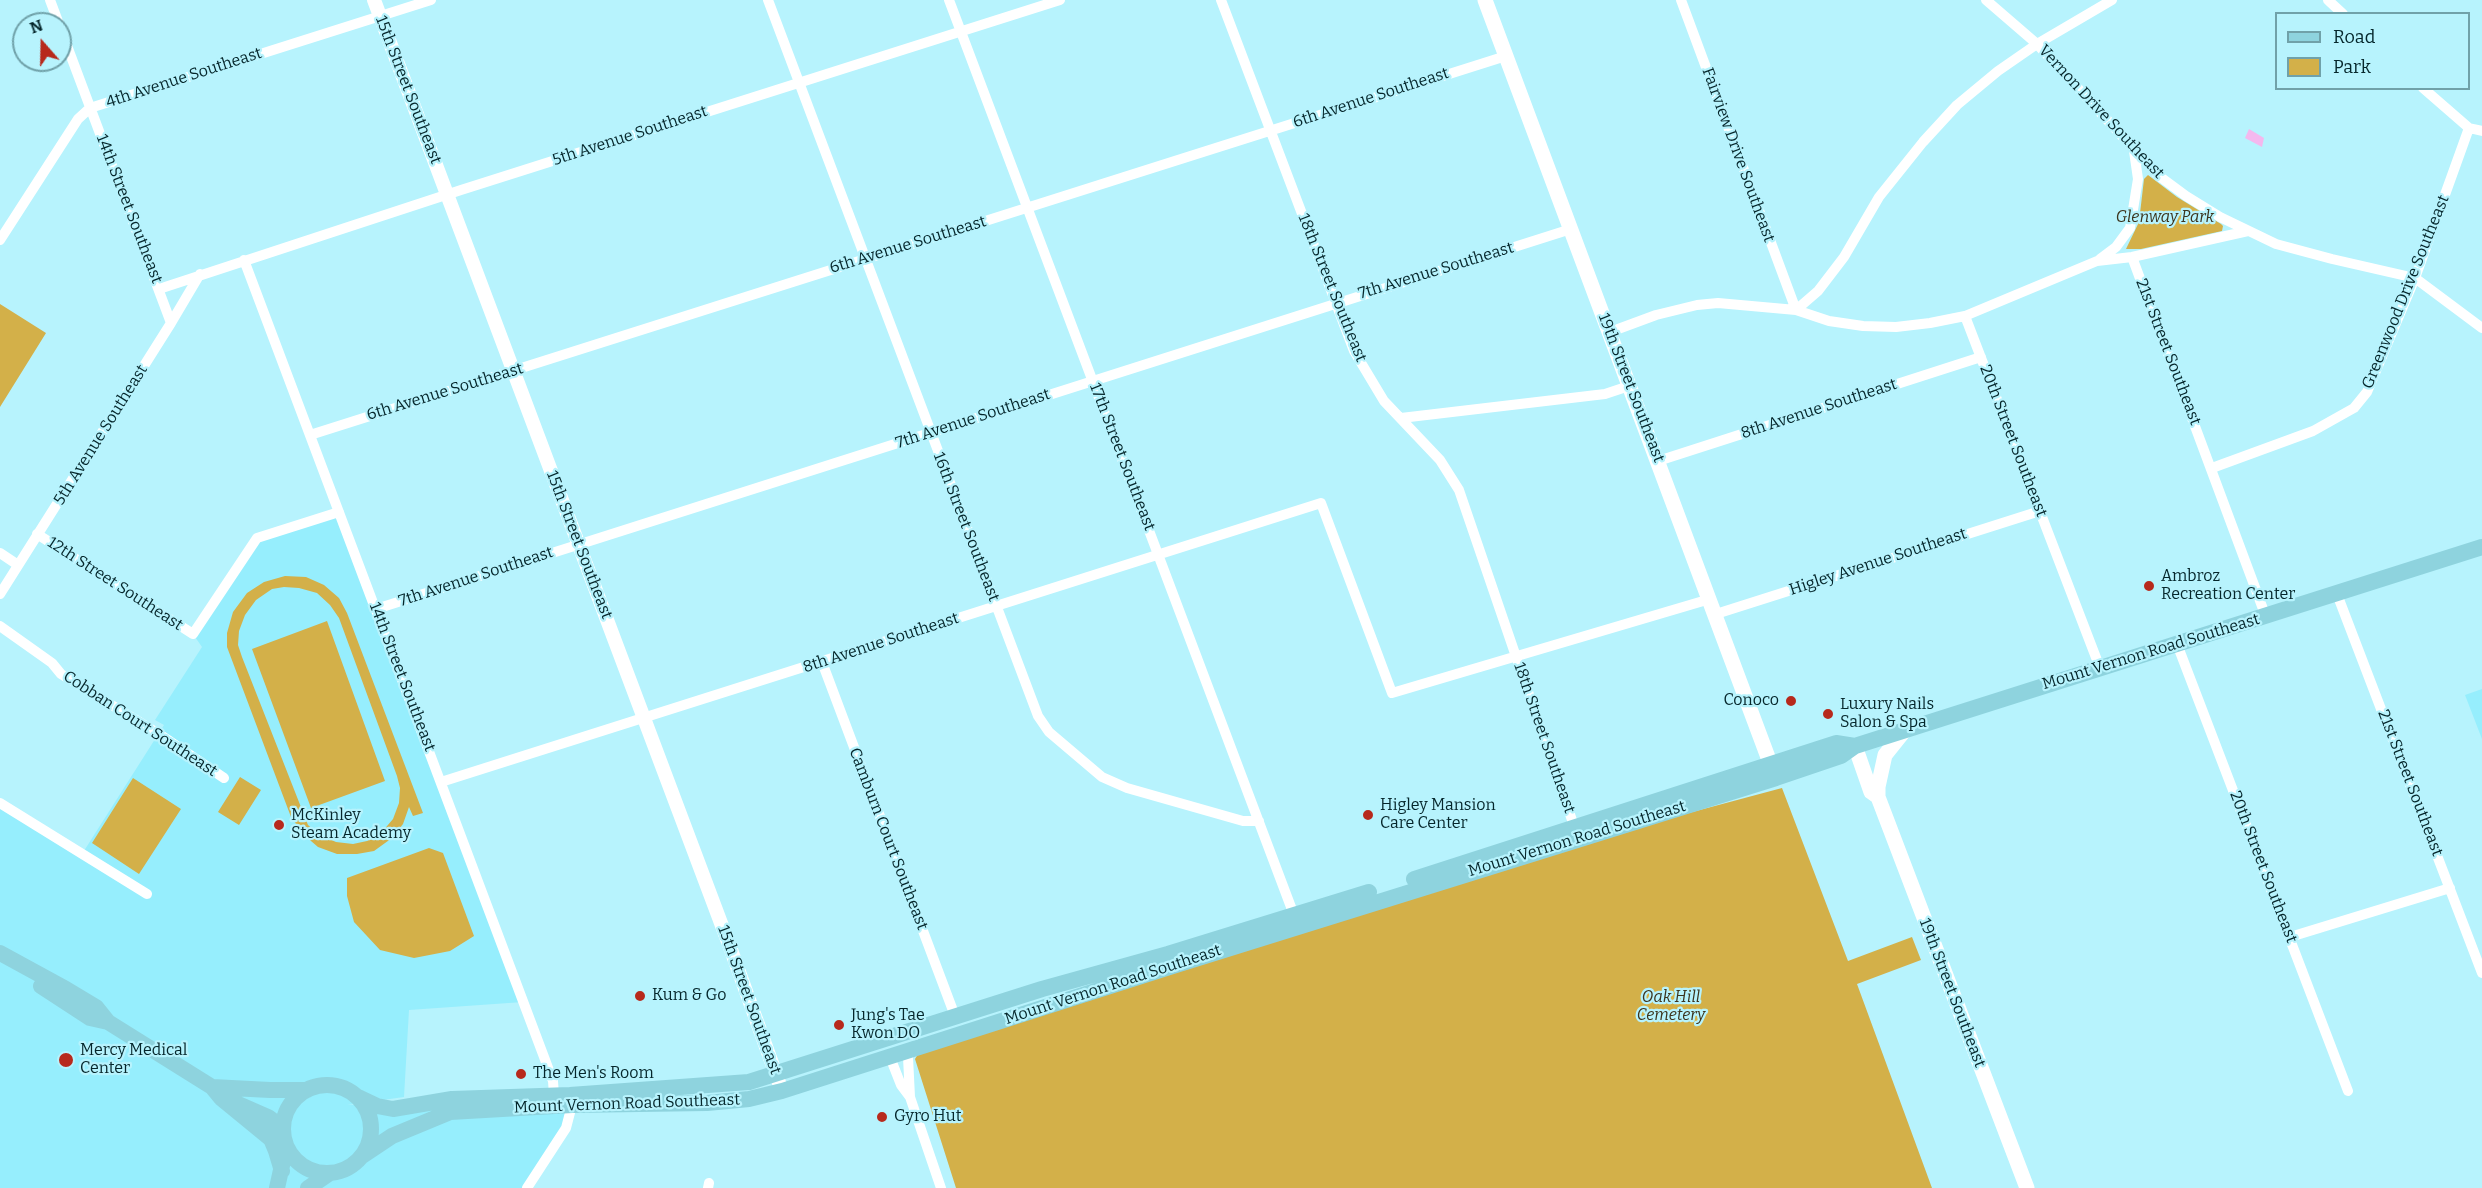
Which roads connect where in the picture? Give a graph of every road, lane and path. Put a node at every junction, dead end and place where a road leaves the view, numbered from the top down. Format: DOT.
graph roads {
  1 [pos="374,0"];
  2 [pos="431,0"];
  3 [pos="768,0"];
  4 [pos="949,0"];
  5 [pos="1060,0"];
  6 [pos="1221,0"];
  7 [pos="1485,0"];
  8 [pos="1681,0"];
  9 [pos="1986,0"];
  10 [pos="2112,0"];
  11 [pos="2328,0"];
  12 [pos="2341,12"];
  13 [pos="380,16"];
  14 [pos="961,31"];
  15 [pos="2037,44"];
  16 [pos="1506,56"];
  17 [pos="72,60"];
  18 [pos="798,83"];
  19 [pos="2425,90"];
  20 [pos="90,108"];
  21 [pos="2469,128"];
  22 [pos="1270,130"];
  23 [pos="2482,131"];
  24 [pos="2133,150"];
  25 [pos="448,195"];
  26 [pos="1027,208"];
  27 [pos="1570,229"];
  28 [pos="2248,231"];
  29 [pos="0,240"];
  30 [pos="2132,257"];
  31 [pos="865,258"];
  32 [pos="244,260"];
  33 [pos="2097,261"];
  34 [pos="200,274"];
  35 [pos="2415,278"];
  36 [pos="159,289"];
  37 [pos="1335,303"];
  38 [pos="1796,310"];
  39 [pos="1965,316"];
  40 [pos="171,323"];
  41 [pos="2482,328"];
  42 [pos="1610,332"];
  43 [pos="1981,357"];
  44 [pos="513,370"];
  45 [pos="1093,381"];
  46 [pos="1629,386"];
  47 [pos="1401,418"];
  48 [pos="931,432"];
  49 [pos="310,435"];
  50 [pos="1658,461"];
  51 [pos="2212,468"];
  52 [pos="2040,511"];
  53 [pos="339,512"];
  54 [pos="38,534"];
  55 [pos="579,544"];
  56 [pos="2482,547"];
  57 [pos="0,553"];
  58 [pos="1159,555"];
  59 [pos="18,565"];
  60 [pos="0,594"];
  61 [pos="2337,594"];
  62 [pos="1710,599"];
  63 [pos="996,607"];
  64 [pos="376,609"];
  65 [pos="1716,614"];
  66 [pos="2266,616"];
  67 [pos="0,626"];
  68 [pos="2177,644"];
  69 [pos="1517,657"];
  70 [pos="822,662"];
  71 [pos="2100,668"];
  72 [pos="644,718"];
  73 [pos="1905,730"];
  74 [pos="1855,746"];
  75 [pos="1774,771"];
  76 [pos="224,778"];
  77 [pos="441,782"];
  78 [pos="1878,797"];
  79 [pos="0,802"];
  80 [pos="1259,821"];
  81 [pos="1574,826"];
  82 [pos="2450,888"];
  83 [pos="147,894"];
  84 [pos="1294,915"];
  85 [pos="2290,937"];
  86 [pos="6,957"];
  87 [pos="2482,972"];
  88 [pos="997,1003"];
  89 [pos="955,1016"];
  90 [pos="910,1050"];
  91 [pos="890,1057"];
  92 [pos="775,1074"];
  93 [pos="307,1090"];
  94 [pos="782,1091"];
  95 [pos="2348,1091"];
  96 [pos="216,1092"];
  97 [pos="554,1095"];
  98 [pos="358,1097"];
  99 [pos="910,1097"];
  100 [pos="572,1105"];
  101 [pos="283,1132"];
  102 [pos="362,1156"];
  103 [pos="282,1171"];
  104 [pos="330,1173"];
  105 [pos="277,1188"];
  106 [pos="308,1188"];
  107 [pos="527,1188"];
  108 [pos="940,1188"];
  109 [pos="2027,1188"];
  1 -- 13 [label="street, 15th Street Southeast"];
  2 -- 13 [label="street, 4th Avenue Southeast"];
  3 -- 18 [label="street, 16th Street Southeast"];
  4 -- 14 [label="street, 17th Street Southeast"];
  5 -- 14 [label="street, 5th Avenue Southeast"];
  6 -- 22 [label="street, 18th Street Southeast"];
  7 -- 16 [label="main road, 19th Street Southeast"];
  8 -- 38 [label="street, Fairview Drive Southeast"];
  9 -- 15 [label="street, Vernon Drive Southeast"];
  10 -- 15 [label="street"];
  11 -- 12 [label="street"];
  13 -- 20 [label="street, 4th Avenue Southeast"];
  13 -- 25 [label="street, 15th Street Southeast"];
  14 -- 18 [label="street, 5th Avenue Southeast"];
  14 -- 26 [label="street, 17th Street Southeast"];
  15 -- 24 [label="street, Vernon Drive Southeast"];
  15 -- 38 [label="street"];
  16 -- 22 [label="street, 6th Avenue Southeast"];
  16 -- 27 [label="main road, 19th Street Southeast"];
  17 -- 20 [label="street, 14th Street Southeast"];
  18 -- 25 [label="street, 5th Avenue Southeast"];
  18 -- 31 [label="street, 16th Street Southeast"];
  19 -- 21 [label="street"];
  20 -- 29 [label="street, 4th Avenue Southeast"];
  20 -- 36 [label="street, 14th Street Southeast"];
  21 -- 23 [label="street"];
  21 -- 35 [label="street, Greenwood Drive Southeast"];
  22 -- 26 [label="street, 6th Avenue Southeast"];
  22 -- 37 [label="street, 18th Street Southeast"];
  24 -- 28 [label="street, Vernon Drive Southeast"];
  24 -- 33 [label="street"];
  25 -- 32 [label="street, 5th Avenue Southeast"];
  25 -- 44 [label="street, 15th Street Southeast"];
  26 -- 31 [label="street, 6th Avenue Southeast"];
  26 -- 45 [label="street, 17th Street Southeast"];
  27 -- 37 [label="street, 7th Avenue Southeast"];
  27 -- 42 [label="main road, 19th Street Southeast"];
  28 -- 30 [label="street"];
  28 -- 35 [label="street, Vernon Drive Southeast"];
  30 -- 33 [label="street"];
  30 -- 51 [label="street, 21st Street Southeast"];
  31 -- 44 [label="street, 6th Avenue Southeast"];
  31 -- 48 [label="street, 16th Street Southeast"];
  32 -- 34 [label="street, 5th Avenue Southeast"];
  32 -- 49 [label="street, 14th Street Southeast"];
  33 -- 39 [label="street"];
  34 -- 36 [label="street, 5th Avenue Southeast"];
  34 -- 40 [label="street, 5th Avenue Southeast"];
  35 -- 41 [label="street, Vernon Drive Southeast"];
  35 -- 51 [label="street, Greenwood Drive Southeast"];
  36 -- 40 [label="street, 14th Street Southeast"];
  37 -- 45 [label="street, 7th Avenue Southeast"];
  37 -- 47 [label="street, 18th Street Southeast"];
  38 -- 39 [label="street"];
  38 -- 42 [label="street"];
  39 -- 43 [label="street, 20th Street Southeast"];
  40 -- 54 [label="street, 5th Avenue Southeast"];
  42 -- 46 [label="main road, 19th Street Southeast"];
  43 -- 50 [label="street, 8th Avenue Southeast"];
  43 -- 52 [label="street, 20th Street Southeast"];
  44 -- 49 [label="street, 6th Avenue Southeast"];
  44 -- 55 [label="street, 15th Street Southeast"];
  45 -- 48 [label="street, 7th Avenue Southeast"];
  45 -- 58 [label="street, 17th Street Southeast"];
  46 -- 47 [label="street"];
  46 -- 50 [label="main road, 19th Street Southeast"];
  47 -- 69 [label="street, 18th Street Southeast"];
  48 -- 55 [label="street, 7th Avenue Southeast"];
  48 -- 63 [label="street, 16th Street Southeast"];
  49 -- 53 [label="street, 14th Street Southeast"];
  50 -- 62 [label="main road, 19th Street Southeast"];
  51 -- 66 [label="street, 21st Street Southeast"];
  52 -- 65 [label="street, Higley Avenue Southeast"];
  52 -- 71 [label="street, 20th Street Southeast"];
  53 -- 54 [label="street, 12th Street Southeast"];
  53 -- 64 [label="street, 14th Street Southeast"];
  54 -- 59 [label="street, 5th Avenue Southeast"];
  55 -- 64 [label="street, 7th Avenue Southeast"];
  55 -- 72 [label="street, 15th Street Southeast"];
  56 -- 61 [label="main road, Mount Vernon Road Southeast"];
  57 -- 59 [label="street"];
  58 -- 63 [label="street, 8th Avenue Southeast"];
  58 -- 69 [label="street, 8th Avenue Southeast"];
  58 -- 80 [label="street, 17th Street Southeast"];
  59 -- 60 [label="street, 5th Avenue Southeast"];
  61 -- 66 [label="main road, Mount Vernon Road Southeast"];
  61 -- 82 [label="street, 21st Street Southeast"];
  62 -- 65 [label="main road, 19th Street Southeast"];
  62 -- 69 [label="street"];
  63 -- 70 [label="street, 8th Avenue Southeast"];
  63 -- 80 [label="street, 16th Street Southeast"];
  64 -- 77 [label="street, 14th Street Southeast"];
  65 -- 75 [label="main road, 19th Street Southeast"];
  66 -- 68 [label="main road, Mount Vernon Road Southeast"];
  67 -- 76 [label="street, Cobban Court Southeast"];
  68 -- 71 [label="main road, Mount Vernon Road Southeast"];
  68 -- 85 [label="street, 20th Street Southeast"];
  69 -- 81 [label="street, 18th Street Southeast"];
  70 -- 72 [label="street, 8th Avenue Southeast"];
  70 -- 89 [label="street, Camburn Court Southeast"];
  71 -- 73 [label="main road, Mount Vernon Road Southeast"];
  72 -- 77 [label="street, 8th Avenue Southeast"];
  72 -- 92 [label="street, 15th Street Southeast"];
  73 -- 74 [label="main road, Mount Vernon Road Southeast"];
  73 -- 78 [label="main road"];
  74 -- 75 [label="main road, Mount Vernon Road Southeast"];
  74 -- 78 [label="main road, 19th Street Southeast"];
  75 -- 81 [label="main road, Mount Vernon Road Southeast"];
  75 -- 90 [label="main road, Mount Vernon Road Southeast"];
  77 -- 97 [label="street, 14th Street Southeast"];
  78 -- 109 [label="main road, 19th Street Southeast"];
  79 -- 83 [label="street"];
  80 -- 84 [label="street, 17th Street Southeast"];
  81 -- 84 [label="main road, Mount Vernon Road Southeast"];
  82 -- 85 [label="street"];
  82 -- 87 [label="street, 21st Street Southeast"];
  84 -- 88 [label="main road, Mount Vernon Road Southeast"];
  85 -- 95 [label="street, 20th Street Southeast"];
  86 -- 96 [label="main road"];
  88 -- 89 [label="main road, Mount Vernon Road Southeast"];
  88 -- 91 [label="main road"];
  89 -- 92 [label="main road, Mount Vernon Road Southeast"];
  90 -- 91 [label="main road, Mount Vernon Road Southeast"];
  90 -- 99 [label="street"];
  91 -- 94 [label="main road, Mount Vernon Road Southeast"];
  91 -- 99 [label="street"];
  92 -- 94 [label="street, 15th Street Southeast"];
  92 -- 97 [label="main road, Mount Vernon Road Southeast"];
  93 -- 96 [label="main road"];
  93 -- 98 [label="main road"];
  93 -- 101 [label="main road"];
  94 -- 100 [label="main road, Mount Vernon Road Southeast"];
  96 -- 101 [label="main road"];
  96 -- 103 [label="main road"];
  97 -- 98 [label="main road, Mount Vernon Road Southeast"];
  98 -- 102 [label="main road"];
  99 -- 108 [label="street"];
  100 -- 102 [label="main road, Mount Vernon Road Southeast"];
  100 -- 107 [label="street"];
  101 -- 103 [label="main road"];
  101 -- 104 [label="main road"];
  102 -- 104 [label="main road"];
  103 -- 105 [label="main road"];
  104 -- 106 [label="main road"];
}
